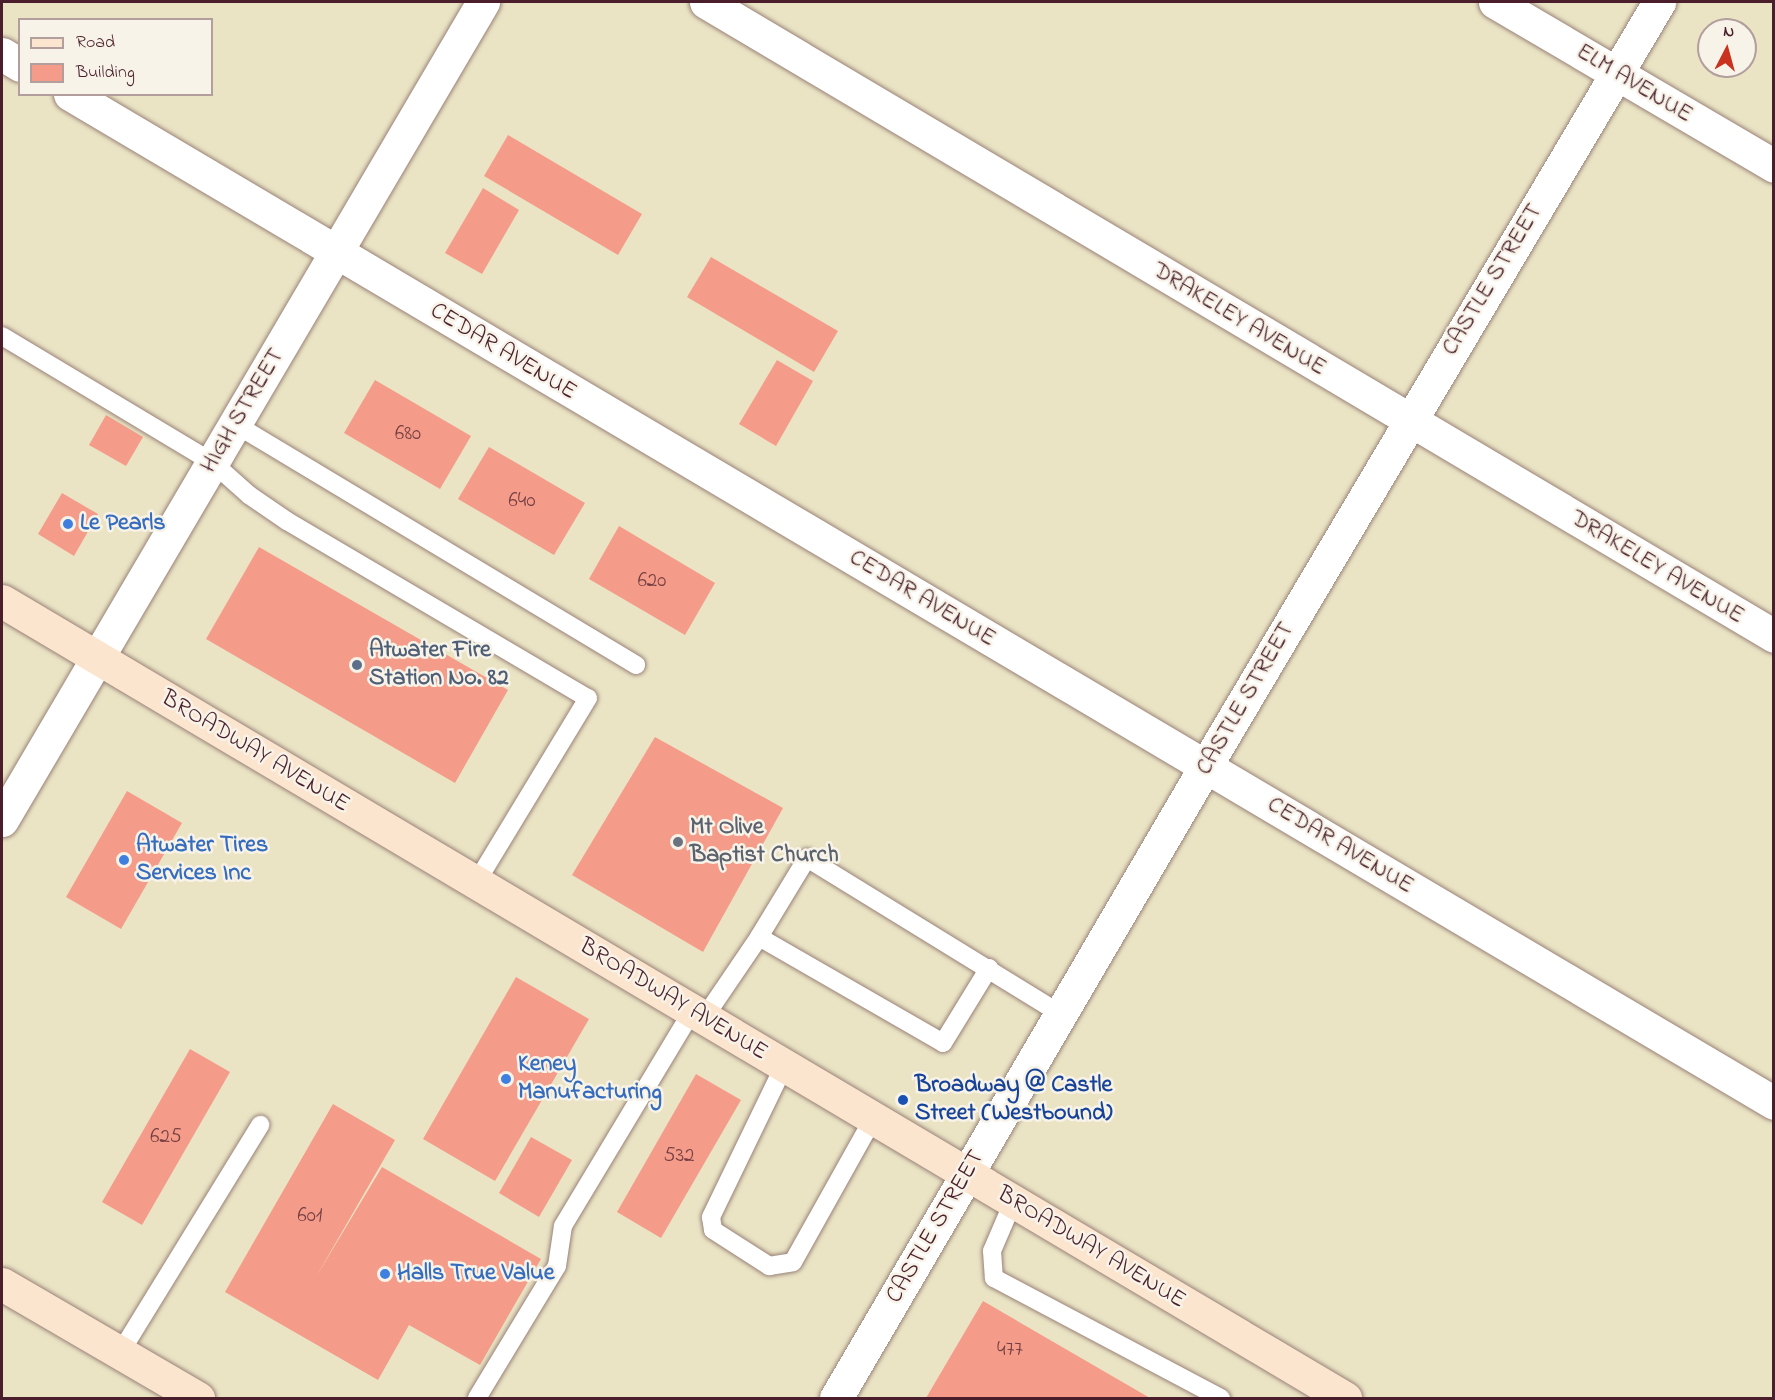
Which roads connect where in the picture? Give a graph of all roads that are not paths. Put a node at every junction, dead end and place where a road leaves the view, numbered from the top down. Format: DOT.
graph roads {
  1 [pos="483,2"];
  2 [pos="706,2"];
  3 [pos="1495,2"];
  4 [pos="1659,2"];
  5 [pos="2,54"];
  6 [pos="18,64"];
  7 [pos="1617,73"];
  8 [pos="73,96"];
  9 [pos="1773,166"];
  10 [pos="336,253"];
  11 [pos="2,336"];
  12 [pos="1409,421"];
  13 [pos="235,424"];
  14 [pos="212,462"];
  15 [pos="2,601"];
  16 [pos="1773,636"];
  17 [pos="96,657"];
  18 [pos="636,665"];
  19 [pos="1206,767"];
  20 [pos="2,820"];
  21 [pos="476,883"];
  22 [pos="759,937"];
  23 [pos="989,968"];
  24 [pos="1061,1014"];
  25 [pos="698,1015"];
  26 [pos="784,1066"];
  27 [pos="1773,1103"];
  28 [pos="873,1119"];
  29 [pos="260,1125"];
  30 [pos="967,1174"];
  31 [pos="1013,1202"];
  32 [pos="2,1284"];
  33 [pos="120,1353"];
  34 [pos="198,1398"];
  35 [pos="477,1398"];
  36 [pos="836,1398"];
  37 [pos="1221,1398"];
  38 [pos="1345,1398"];
  1 -- 10 [label="street, HIGH STREET"];
  2 -- 12 [label="street, DRAKELEY AVENUE"];
  3 -- 7 [label="street, ELM AVENUE"];
  4 -- 7 [label="street, CASTLE STREET"];
  5 -- 6 [label="street"];
  7 -- 9 [label="street, ELM AVENUE"];
  7 -- 12 [label="street, CASTLE STREET"];
  8 -- 10 [label="street, CEDAR AVENUE"];
  10 -- 13 [label="street, HIGH STREET"];
  10 -- 19 [label="street, CEDAR AVENUE"];
  11 -- 14 [label="lane"];
  12 -- 16 [label="street, DRAKELEY AVENUE"];
  12 -- 19 [label="street, CASTLE STREET"];
  13 -- 14 [label="street, HIGH STREET"];
  13 -- 18 [label="lane"];
  14 -- 17 [label="street, HIGH STREET"];
  14 -- 21 [label="lane"];
  15 -- 17 [label="street, BROADWAY AVENUE"];
  17 -- 20 [label="street, HIGH STREET"];
  17 -- 21 [label="street, BROADWAY AVENUE"];
  19 -- 24 [label="street, CASTLE STREET"];
  19 -- 27 [label="street, CEDAR AVENUE"];
  21 -- 25 [label="street, BROADWAY AVENUE"];
  22 -- 23 [label="lane"];
  22 -- 23 [label="lane"];
  22 -- 25 [label="lane"];
  23 -- 24 [label="lane"];
  24 -- 30 [label="street, CASTLE STREET"];
  25 -- 26 [label="street, BROADWAY AVENUE"];
  25 -- 35 [label="lane"];
  26 -- 28 [label="street, BROADWAY AVENUE"];
  26 -- 28 [label="lane"];
  28 -- 30 [label="street, BROADWAY AVENUE"];
  29 -- 33 [label="lane"];
  30 -- 31 [label="street, BROADWAY AVENUE"];
  30 -- 36 [label="street, CASTLE STREET"];
  31 -- 37 [label="lane"];
  31 -- 38 [label="street, BROADWAY AVENUE"];
  32 -- 33 [label="street"];
  33 -- 34 [label="street"];
}
